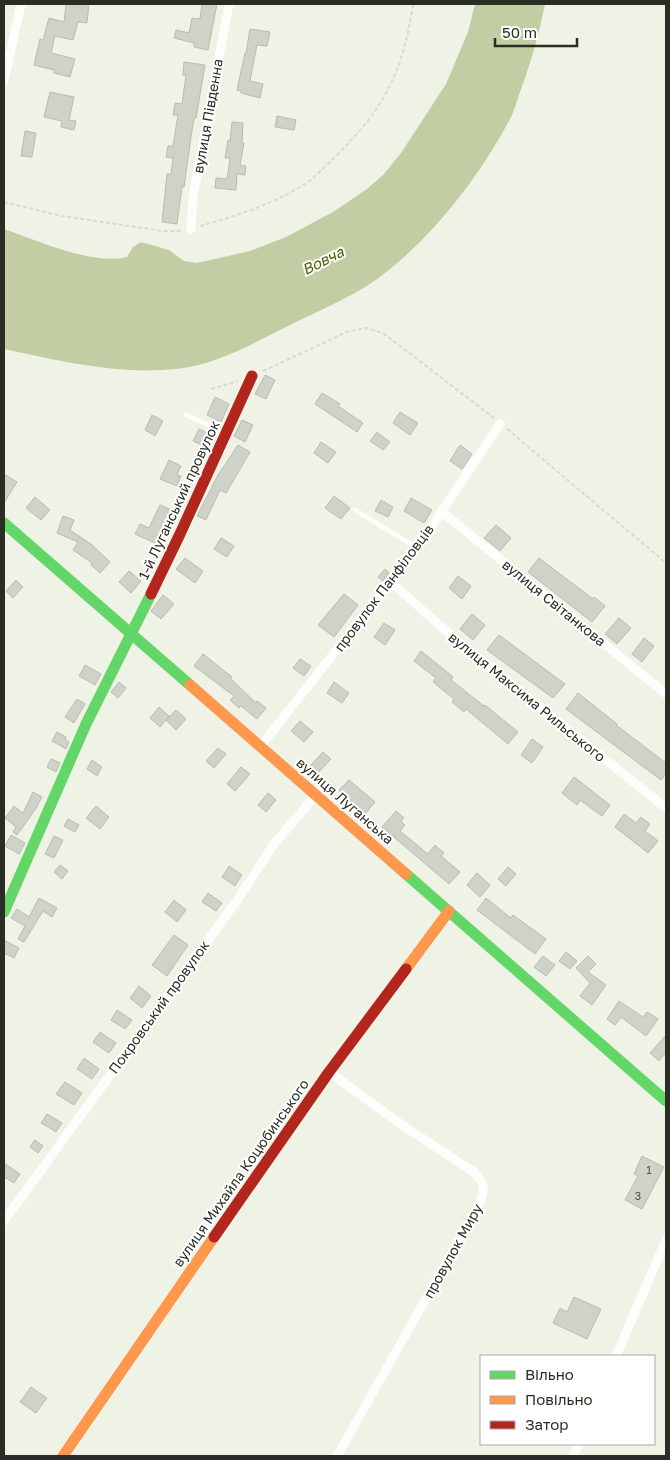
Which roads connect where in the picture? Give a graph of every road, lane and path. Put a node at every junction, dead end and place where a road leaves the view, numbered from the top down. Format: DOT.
graph roads {
  1 [pos="21,4"];
  2 [pos="229,4"];
  3 [pos="413,4"];
  4 [pos="4,81"];
  5 [pos="4,202"];
  6 [pos="191,229"];
  7 [pos="252,376"];
  8 [pos="212,390"];
  9 [pos="186,415"];
  10 [pos="500,424"];
  11 [pos="227,433"];
  12 [pos="355,510"];
  13 [pos="441,511"];
  14 [pos="4,523"];
  15 [pos="417,548"];
  16 [pos="666,563"];
  17 [pos="391,582"];
  18 [pos="131,635"];
  19 [pos="666,694"];
  20 [pos="260,747"];
  21 [pos="316,795"];
  22 [pos="666,808"];
  23 [pos="449,911"];
  24 [pos="4,912"];
  25 [pos="329,1072"];
  26 [pos="666,1101"];
  27 [pos="4,1220"];
  28 [pos="666,1240"];
  29 [pos="616,1355"];
  30 [pos="63,1456"];
  31 [pos="337,1456"];
  1 -- 4 [label="street"];
  2 -- 6 [label="street, вулиця Південна"];
  3 -- 6 [label="path"];
  5 -- 6 [label="path"];
  7 -- 8 [label="path"];
  7 -- 10 [label="path"];
  7 -- 11 [label="street, 1-й Луганський провулок"];
  9 -- 11 [label="lane"];
  10 -- 13 [label="street, провулок Панфіловців"];
  10 -- 16 [label="path"];
  11 -- 18 [label="street, 1-й Луганський провулок"];
  12 -- 15 [label="lane"];
  13 -- 15 [label="street, провулок Панфіловців"];
  13 -- 19 [label="street, вулиця Світанкова"];
  14 -- 18 [label="street, вулиця Луганська"];
  15 -- 17 [label="street, провулок Панфіловців"];
  17 -- 20 [label="street, провулок Панфіловців"];
  17 -- 22 [label="street, вулиця Максима Рильського"];
  18 -- 20 [label="street, вулиця Луганська"];
  18 -- 24 [label="street, 1-й Луганський провулок"];
  20 -- 21 [label="street, вулиця Луганська"];
  21 -- 23 [label="street, вулиця Луганська"];
  21 -- 27 [label="street, Покровський провулок"];
  23 -- 25 [label="street, вулиця Михайла Коцюбинського"];
  23 -- 26 [label="street, вулиця Луганська"];
  25 -- 30 [label="street, вулиця Михайла Коцюбинського"];
  25 -- 31 [label="street, провулок Миру"];
  28 -- 29 [label="street"];
}
